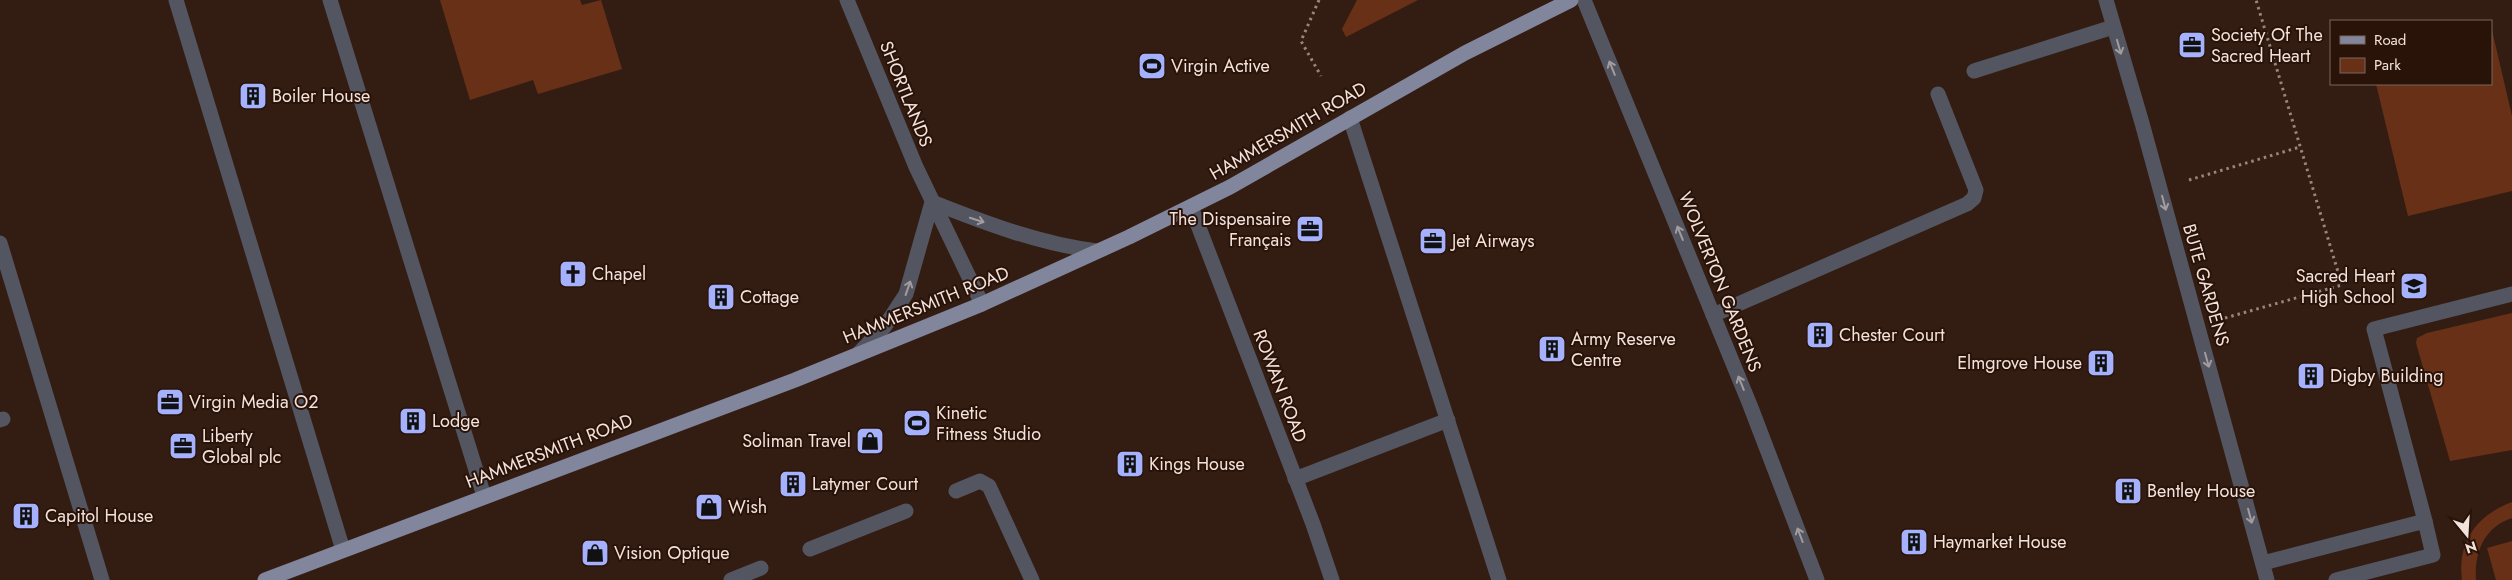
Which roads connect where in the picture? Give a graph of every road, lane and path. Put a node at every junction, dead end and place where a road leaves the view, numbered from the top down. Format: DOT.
graph roads {
  1 [pos="176,0"];
  2 [pos="330,0"];
  3 [pos="847,0"];
  4 [pos="1319,0"];
  5 [pos="1571,0"];
  6 [pos="1584,0"];
  7 [pos="2106,0"];
  8 [pos="2256,0"];
  9 [pos="2114,27"];
  10 [pos="1974,71"];
  11 [pos="1321,76"];
  12 [pos="1938,94"];
  13 [pos="1350,118"];
  14 [pos="2300,147"];
  15 [pos="2189,180"];
  16 [pos="932,202"];
  17 [pos="1190,207"];
  18 [pos="0,243"];
  19 [pos="1097,251"];
  20 [pos="2512,294"];
  21 [pos="982,304"];
  22 [pos="1713,315"];
  23 [pos="2225,318"];
  24 [pos="858,354"];
  25 [pos="1448,420"];
  26 [pos="1295,479"];
  27 [pos="956,491"];
  28 [pos="484,496"];
  29 [pos="906,511"];
  30 [pos="2424,521"];
  31 [pos="810,549"];
  32 [pos="343,550"];
  33 [pos="2263,563"];
  34 [pos="761,568"];
  35 [pos="102,580"];
  36 [pos="265,580"];
  37 [pos="731,580"];
  38 [pos="1032,580"];
  39 [pos="1332,580"];
  40 [pos="1499,580"];
  41 [pos="1817,580"];
  42 [pos="2267,580"];
  43 [pos="2336,580"];
  1 -- 32 [label="street"];
  2 -- 28 [label="street"];
  3 -- 16 [label="street, SHORTLANDS"];
  4 -- 11 [label="path"];
  5 -- 13 [label="main road, HAMMERSMITH ROAD"];
  22 -- 6 [label="street, WOLVERTON GARDENS, one-way"];
  7 -- 9 [label="street, BUTE GARDENS"];
  8 -- 14 [label="path"];
  9 -- 10 [label="street"];
  9 -- 33 [label="street, BUTE GARDENS, one-way"];
  12 -- 22 [label="street"];
  13 -- 17 [label="main road, HAMMERSMITH ROAD"];
  13 -- 25 [label="street"];
  14 -- 15 [label="path"];
  14 -- 23 [label="path"];
  16 -- 19 [label="street, one-way"];
  16 -- 21 [label="street, SHORTLANDS"];
  24 -- 16 [label="street, one-way"];
  17 -- 19 [label="main road, HAMMERSMITH ROAD"];
  17 -- 26 [label="street, ROWAN ROAD"];
  18 -- 35 [label="street"];
  19 -- 21 [label="main road, HAMMERSMITH ROAD"];
  20 -- 30 [label="street"];
  21 -- 24 [label="main road, HAMMERSMITH ROAD"];
  41 -- 22 [label="street, WOLVERTON GARDENS, one-way"];
  24 -- 28 [label="main road, HAMMERSMITH ROAD"];
  25 -- 26 [label="street"];
  25 -- 40 [label="street"];
  26 -- 39 [label="street, ROWAN ROAD"];
  27 -- 38 [label="street"];
  28 -- 32 [label="main road, HAMMERSMITH ROAD"];
  29 -- 31 [label="street"];
  30 -- 33 [label="street"];
  30 -- 43 [label="street"];
  32 -- 36 [label="main road, HAMMERSMITH ROAD"];
  33 -- 42 [label="street, BUTE GARDENS"];
  34 -- 37 [label="street"];
}
